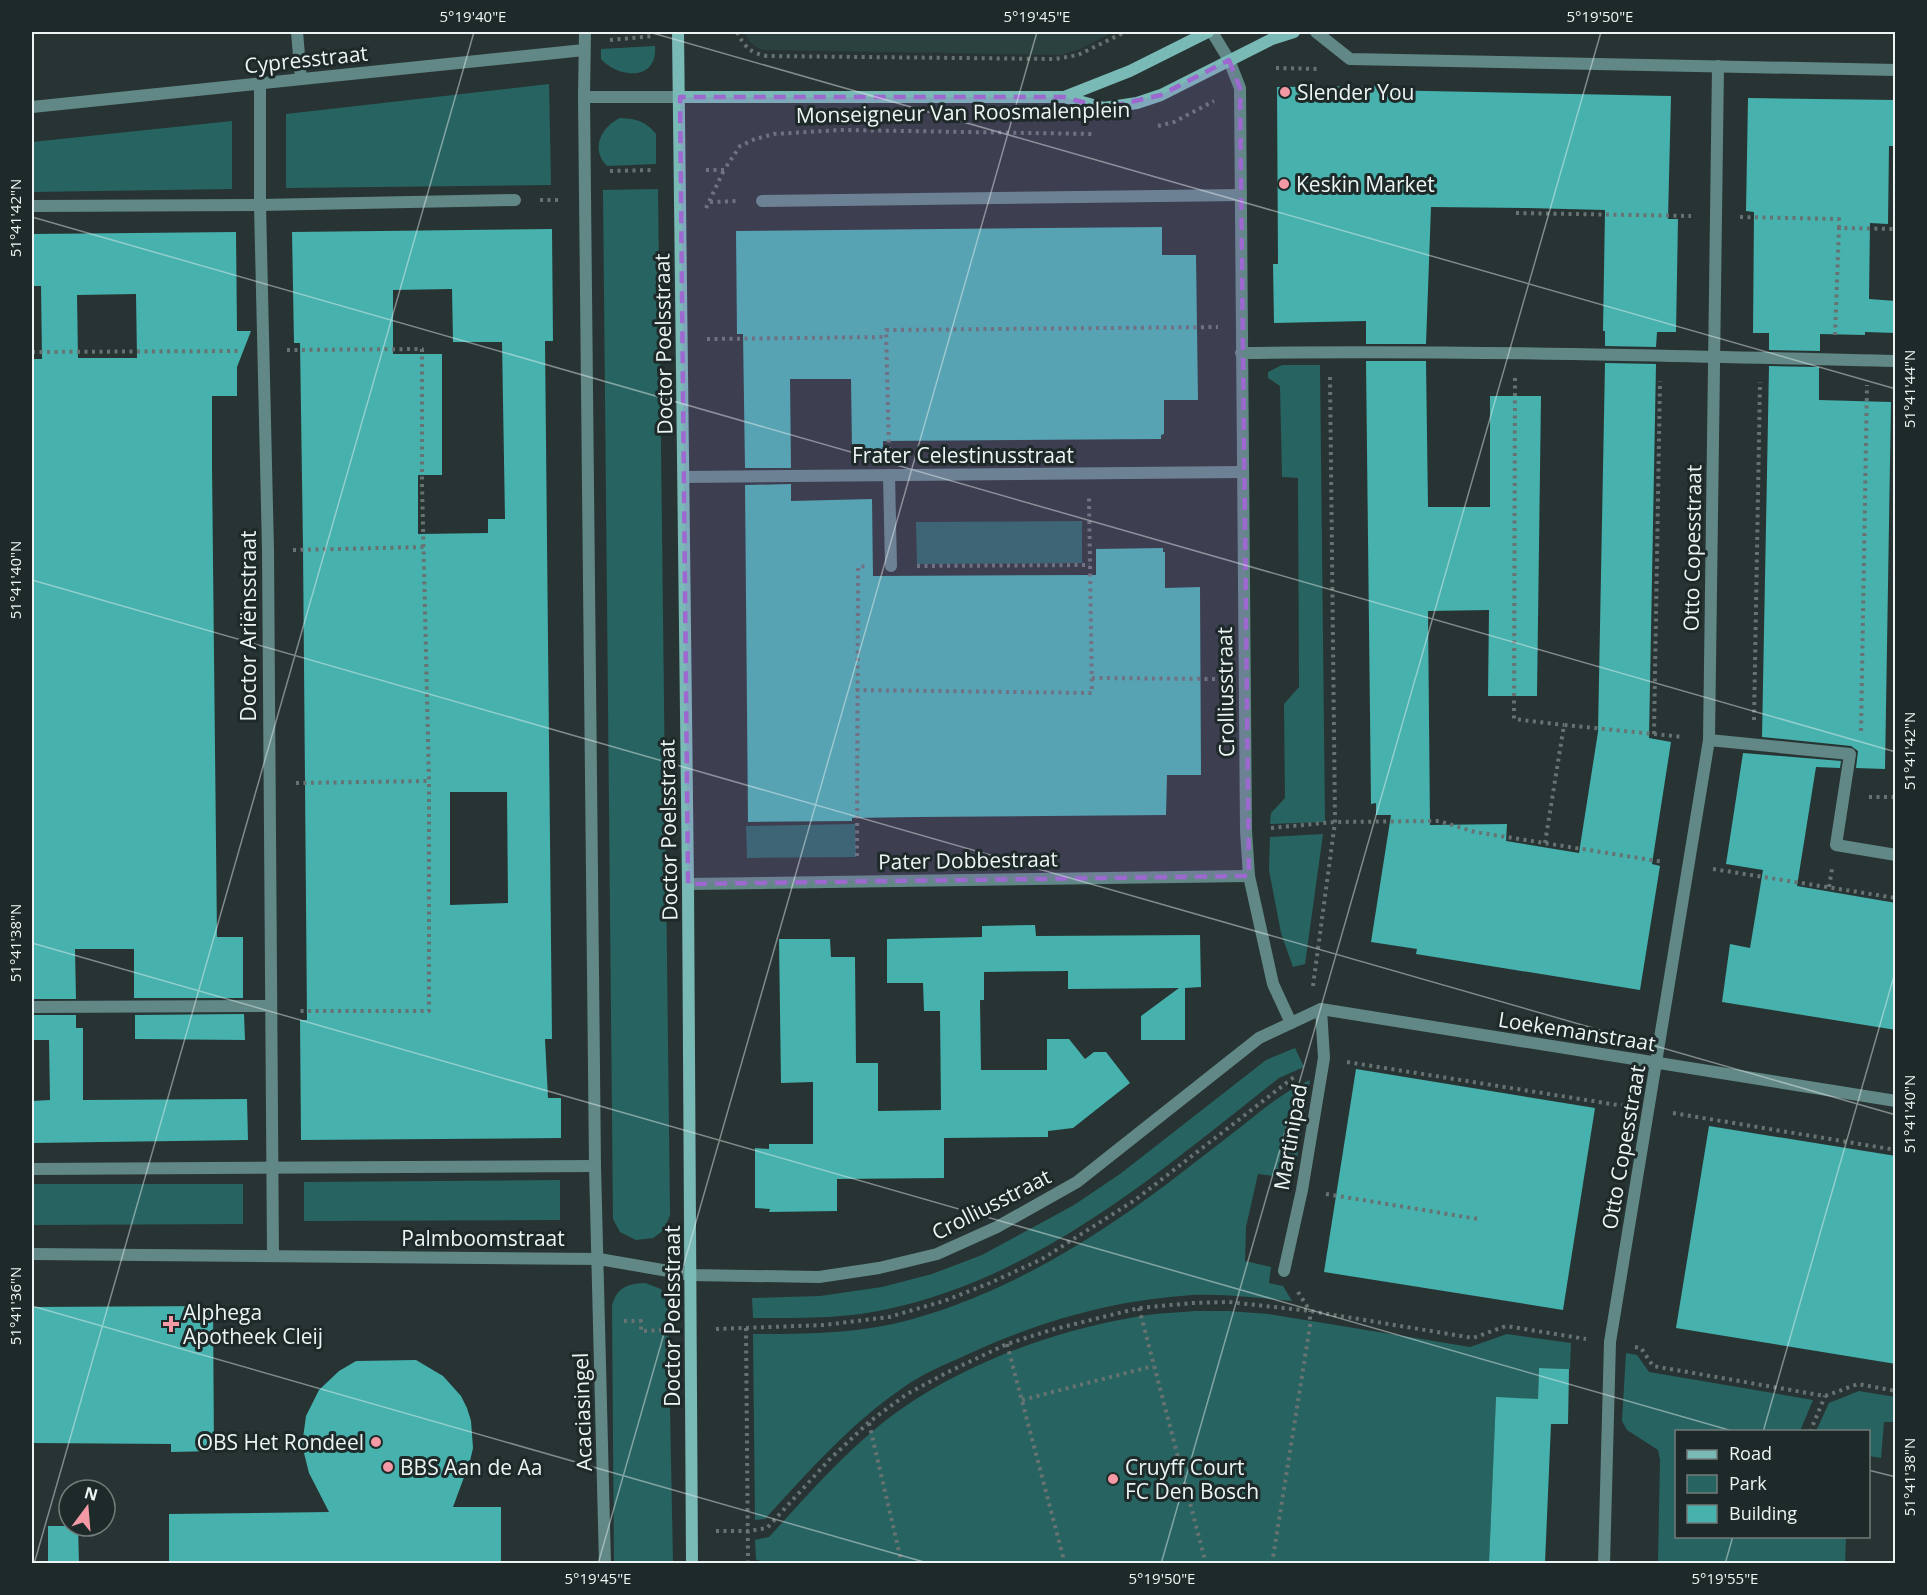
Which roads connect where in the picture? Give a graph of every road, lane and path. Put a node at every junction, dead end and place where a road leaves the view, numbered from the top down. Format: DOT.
graph roads {
  1 [pos="297,32"];
  2 [pos="678,32"];
  3 [pos="737,32"];
  4 [pos="1125,32"];
  5 [pos="1210,32"];
  6 [pos="1294,32"];
  7 [pos="1316,32"];
  8 [pos="584,41"];
  9 [pos="1350,59"];
  10 [pos="1229,60"];
  11 [pos="1718,66"];
  12 [pos="1896,70"];
  13 [pos="302,79"];
  14 [pos="260,84"];
  15 [pos="1240,88"];
  16 [pos="584,97"];
  17 [pos="680,97"];
  18 [pos="1064,97"];
  19 [pos="32,107"];
  20 [pos="1156,126"];
  21 [pos="1102,133"];
  22 [pos="679,169"];
  23 [pos="585,172"];
  24 [pos="1240,195"];
  25 [pos="515,200"];
  26 [pos="586,200"];
  27 [pos="762,201"];
  28 [pos="260,205"];
  29 [pos="32,206"];
  30 [pos="1516,213"];
  31 [pos="1716,216"];
  32 [pos="1839,228"];
  33 [pos="1896,229"];
  34 [pos="1241,327"];
  35 [pos="887,337"];
  36 [pos="681,339"];
  37 [pos="263,350"];
  38 [pos="32,352"];
  39 [pos="1329,352"];
  40 [pos="1241,353"];
  41 [pos="1515,353"];
  42 [pos="1660,357"];
  43 [pos="1714,357"];
  44 [pos="1761,358"];
  45 [pos="1834,359"];
  46 [pos="1868,360"];
  47 [pos="1896,361"];
  48 [pos="1243,472"];
  49 [pos="1088,473"];
  50 [pos="889,475"];
  51 [pos="684,477"];
  52 [pos="424,547"];
  53 [pos="268,550"];
  54 [pos="1090,565"];
  55 [pos="891,566"];
  56 [pos="1092,678"];
  57 [pos="1245,679"];
  58 [pos="856,690"];
  59 [pos="1564,724"];
  60 [pos="1653,734"];
  61 [pos="1709,740"];
  62 [pos="1754,744"];
  63 [pos="1850,754"];
  64 [pos="429,781"];
  65 [pos="268,783"];
  66 [pos="1335,822"];
  67 [pos="1246,831"];
  68 [pos="1545,843"];
  69 [pos="1896,855"];
  70 [pos="1689,866"];
  71 [pos="1249,876"];
  72 [pos="857,881"];
  73 [pos="688,884"];
  74 [pos="1896,898"];
  75 [pos="270,1006"];
  76 [pos="32,1007"];
  77 [pos="1321,1009"];
  78 [pos="1291,1023"];
  79 [pos="1324,1058"];
  80 [pos="1657,1064"];
  81 [pos="1896,1101"];
  82 [pos="1649,1110"];
  83 [pos="1896,1150"];
  84 [pos="595,1166"];
  85 [pos="272,1167"];
  86 [pos="32,1169"];
  87 [pos="1302,1190"];
  88 [pos="1478,1219"];
  89 [pos="32,1254"];
  90 [pos="273,1256"];
  91 [pos="598,1259"];
  92 [pos="1284,1271"];
  93 [pos="691,1275"];
  94 [pos="1138,1308"];
  95 [pos="746,1328"];
  96 [pos="1007,1344"];
  97 [pos="1154,1366"];
  98 [pos="1825,1396"];
  99 [pos="1022,1400"];
  100 [pos="868,1422"];
  101 [pos="1810,1430"];
  102 [pos="692,1531"];
  103 [pos="748,1531"];
  104 [pos="605,1563"];
  105 [pos="692,1563"];
  106 [pos="748,1563"];
  107 [pos="902,1563"];
  108 [pos="1065,1563"];
  109 [pos="1206,1563"];
  110 [pos="1272,1563"];
  111 [pos="1604,1563"];
  1 -- 13 [label="street"];
  2 -- 8 [label="path"];
  2 -- 17 [label="street, Doctor Poelsstraat"];
  3 -- 4 [label="path"];
  5 -- 10 [label="street, Monseigneur Van Roosmalenplein"];
  5 -- 18 [label="street, Monseigneur Van Roosmalenplein"];
  6 -- 10 [label="street"];
  7 -- 9 [label="street"];
  8 -- 13 [label="street, Cypresstraat"];
  8 -- 16 [label="street"];
  9 -- 11 [label="street"];
  9 -- 15 [label="path"];
  10 -- 15 [label="street, Monseigneur Van Roosmalenplein"];
  10 -- 18 [label="street, Monseigneur Van Roosmalenplein"];
  11 -- 12 [label="street"];
  11 -- 31 [label="street, Otto Copesstraat"];
  13 -- 14 [label="street, Cypresstraat"];
  14 -- 19 [label="street, Cypresstraat"];
  14 -- 28 [label="street, Doctor Ariënsstraat"];
  15 -- 20 [label="path, Monseigneur Van Roosmalenplein"];
  15 -- 24 [label="street, Monseigneur Van Roosmalenplein"];
  16 -- 17 [label="street"];
  16 -- 23 [label="street"];
  17 -- 18 [label="street, Monseigneur Van Roosmalenplein"];
  17 -- 22 [label="street, Doctor Poelsstraat"];
  21 -- 22 [label="path, Monseigneur Van Roosmalenplein"];
  22 -- 23 [label="path, Monseigneur Van Roosmalenplein"];
  22 -- 36 [label="street, Doctor Poelsstraat"];
  23 -- 26 [label="street"];
  24 -- 27 [label="street"];
  24 -- 34 [label="street, Crolliusstraat"];
  25 -- 26 [label="path"];
  25 -- 28 [label="street"];
  26 -- 84 [label="street"];
  28 -- 29 [label="street"];
  28 -- 37 [label="street, Doctor Ariënsstraat"];
  30 -- 31 [label="path"];
  31 -- 32 [label="path"];
  31 -- 43 [label="street, Otto Copesstraat"];
  32 -- 33 [label="path"];
  32 -- 45 [label="path"];
  34 -- 35 [label="path"];
  34 -- 40 [label="street, Crolliusstraat"];
  35 -- 36 [label="path"];
  35 -- 50 [label="path"];
  36 -- 51 [label="street, Doctor Poelsstraat"];
  37 -- 38 [label="path"];
  37 -- 52 [label="path"];
  37 -- 53 [label="street, Doctor Ariënsstraat"];
  39 -- 40 [label="street"];
  39 -- 41 [label="street"];
  39 -- 66 [label="path"];
  40 -- 48 [label="street, Crolliusstraat"];
  41 -- 42 [label="street"];
  41 -- 59 [label="path"];
  42 -- 43 [label="street"];
  42 -- 60 [label="path"];
  43 -- 44 [label="street"];
  43 -- 61 [label="street, Otto Copesstraat"];
  44 -- 45 [label="street"];
  44 -- 62 [label="path"];
  45 -- 46 [label="street"];
  46 -- 47 [label="street"];
  46 -- 63 [label="path"];
  48 -- 49 [label="street, Frater Celestinusstraat"];
  48 -- 57 [label="street, Crolliusstraat"];
  49 -- 50 [label="street, Frater Celestinusstraat"];
  49 -- 54 [label="path"];
  50 -- 51 [label="street, Frater Celestinusstraat"];
  50 -- 55 [label="street"];
  51 -- 73 [label="street, Doctor Poelsstraat"];
  52 -- 53 [label="path"];
  52 -- 64 [label="path"];
  53 -- 65 [label="street, Doctor Ariënsstraat"];
  54 -- 55 [label="path"];
  54 -- 56 [label="path"];
  55 -- 58 [label="path"];
  56 -- 57 [label="path"];
  56 -- 58 [label="path"];
  57 -- 67 [label="street, Crolliusstraat"];
  58 -- 72 [label="path"];
  59 -- 60 [label="path"];
  59 -- 68 [label="path"];
  60 -- 61 [label="path"];
  61 -- 62 [label="street"];
  61 -- 70 [label="street, Otto Copesstraat"];
  62 -- 63 [label="street"];
  63 -- 69 [label="street"];
  64 -- 65 [label="path"];
  64 -- 75 [label="path"];
  65 -- 75 [label="street, Doctor Ariënsstraat"];
  66 -- 67 [label="path"];
  66 -- 68 [label="path"];
  66 -- 77 [label="path"];
  67 -- 71 [label="street, Crolliusstraat"];
  68 -- 70 [label="path"];
  70 -- 74 [label="path"];
  70 -- 80 [label="street, Otto Copesstraat"];
  71 -- 72 [label="street, Pater Dobbestraat"];
  71 -- 78 [label="street, Crolliusstraat"];
  72 -- 73 [label="street, Pater Dobbestraat"];
  73 -- 93 [label="street, Doctor Poelsstraat"];
  75 -- 76 [label="street"];
  75 -- 85 [label="street, Doctor Ariënsstraat"];
  77 -- 78 [label="street"];
  77 -- 79 [label="street, Martinipad"];
  77 -- 80 [label="street, Loekemanstraat"];
  78 -- 93 [label="street, Crolliusstraat"];
  79 -- 82 [label="path"];
  79 -- 87 [label="street, Martinipad"];
  80 -- 81 [label="street, Loekemanstraat"];
  80 -- 82 [label="street, Otto Copesstraat"];
  82 -- 83 [label="path"];
  82 -- 111 [label="street, Otto Copesstraat"];
  84 -- 85 [label="street"];
  84 -- 91 [label="street"];
  85 -- 86 [label="street"];
  85 -- 90 [label="street"];
  87 -- 88 [label="path"];
  87 -- 92 [label="street, Martinipad"];
  89 -- 90 [label="street, Palmboomstraat"];
  90 -- 91 [label="street, Palmboomstraat"];
  91 -- 93 [label="street, Palmboomstraat"];
  91 -- 104 [label="street, Acaciasingel"];
  93 -- 102 [label="street, Doctor Poelsstraat"];
  94 -- 96 [label="path"];
  94 -- 97 [label="path"];
  94 -- 110 [label="path"];
  95 -- 103 [label="path"];
  96 -- 99 [label="path"];
  96 -- 100 [label="path"];
  97 -- 99 [label="path"];
  97 -- 109 [label="path"];
  98 -- 101 [label="path"];
  99 -- 108 [label="path"];
  100 -- 103 [label="path"];
  100 -- 107 [label="path"];
  102 -- 103 [label="path"];
  102 -- 105 [label="street, Doctor Poelsstraat"];
  103 -- 106 [label="path"];
}
